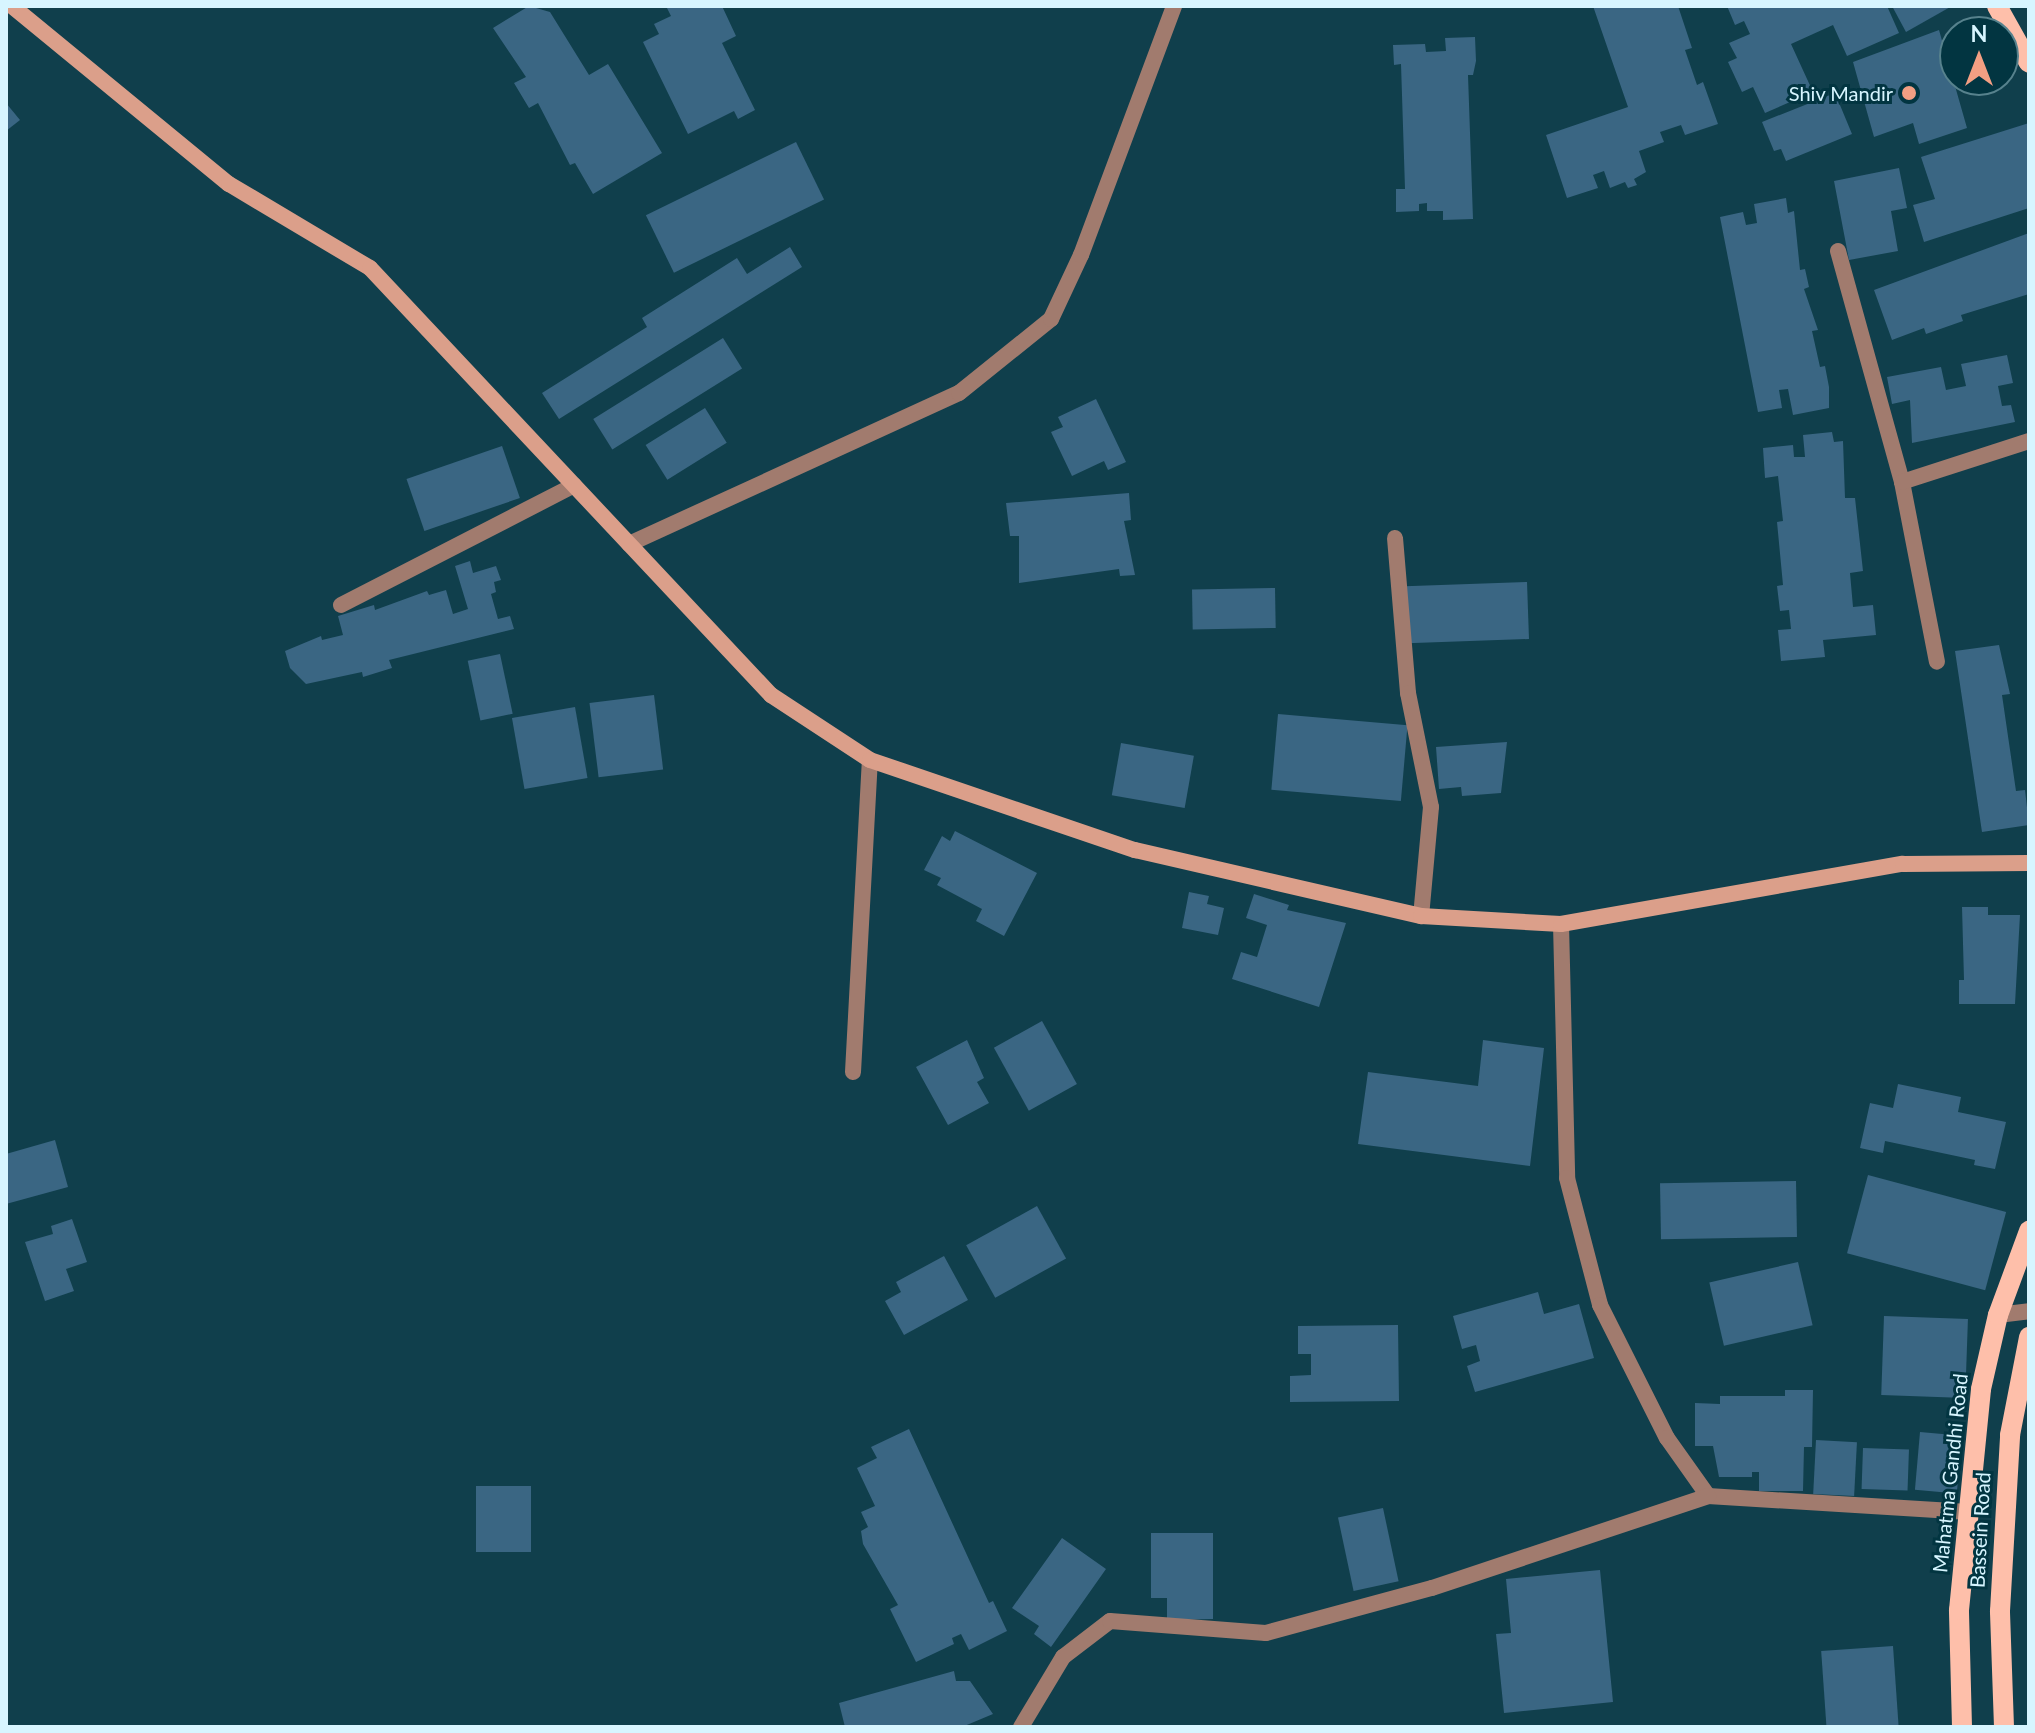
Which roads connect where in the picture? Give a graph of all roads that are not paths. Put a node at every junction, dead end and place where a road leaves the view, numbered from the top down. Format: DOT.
graph roads {
  1 [pos="12,6"];
  2 [pos="1174,6"];
  3 [pos="1997,6"];
  4 [pos="2029,63"];
  5 [pos="1838,251"];
  6 [pos="2029,441"];
  7 [pos="1902,482"];
  8 [pos="574,485"];
  9 [pos="1395,538"];
  10 [pos="629,544"];
  11 [pos="341,605"];
  12 [pos="1937,662"];
  13 [pos="870,760"];
  14 [pos="2029,863"];
  15 [pos="1421,916"];
  16 [pos="1561,924"];
  17 [pos="853,1072"];
  18 [pos="2029,1231"];
  19 [pos="2029,1311"];
  20 [pos="1998,1315"];
  21 [pos="2029,1337"];
  22 [pos="1708,1496"];
  23 [pos="1969,1512"];
  24 [pos="1021,1727"];
  25 [pos="1962,1727"];
  26 [pos="2004,1727"];
  1 -- 8 [label="main road"];
  2 -- 10 [label="street"];
  3 -- 4 [label="main road"];
  5 -- 7 [label="street"];
  6 -- 7 [label="street"];
  7 -- 12 [label="street"];
  8 -- 10 [label="main road"];
  8 -- 11 [label="street"];
  9 -- 15 [label="street"];
  10 -- 13 [label="main road"];
  13 -- 15 [label="main road"];
  13 -- 17 [label="street"];
  14 -- 16 [label="main road"];
  15 -- 16 [label="main road"];
  16 -- 22 [label="street"];
  18 -- 20 [label="main road, Mahatma Gandhi Road"];
  19 -- 20 [label="street"];
  20 -- 23 [label="main road, Mahatma Gandhi Road"];
  21 -- 26 [label="main road, Bassein Road"];
  22 -- 23 [label="street"];
  22 -- 24 [label="street"];
  23 -- 25 [label="main road, Mahatma Gandhi Road"];
}
